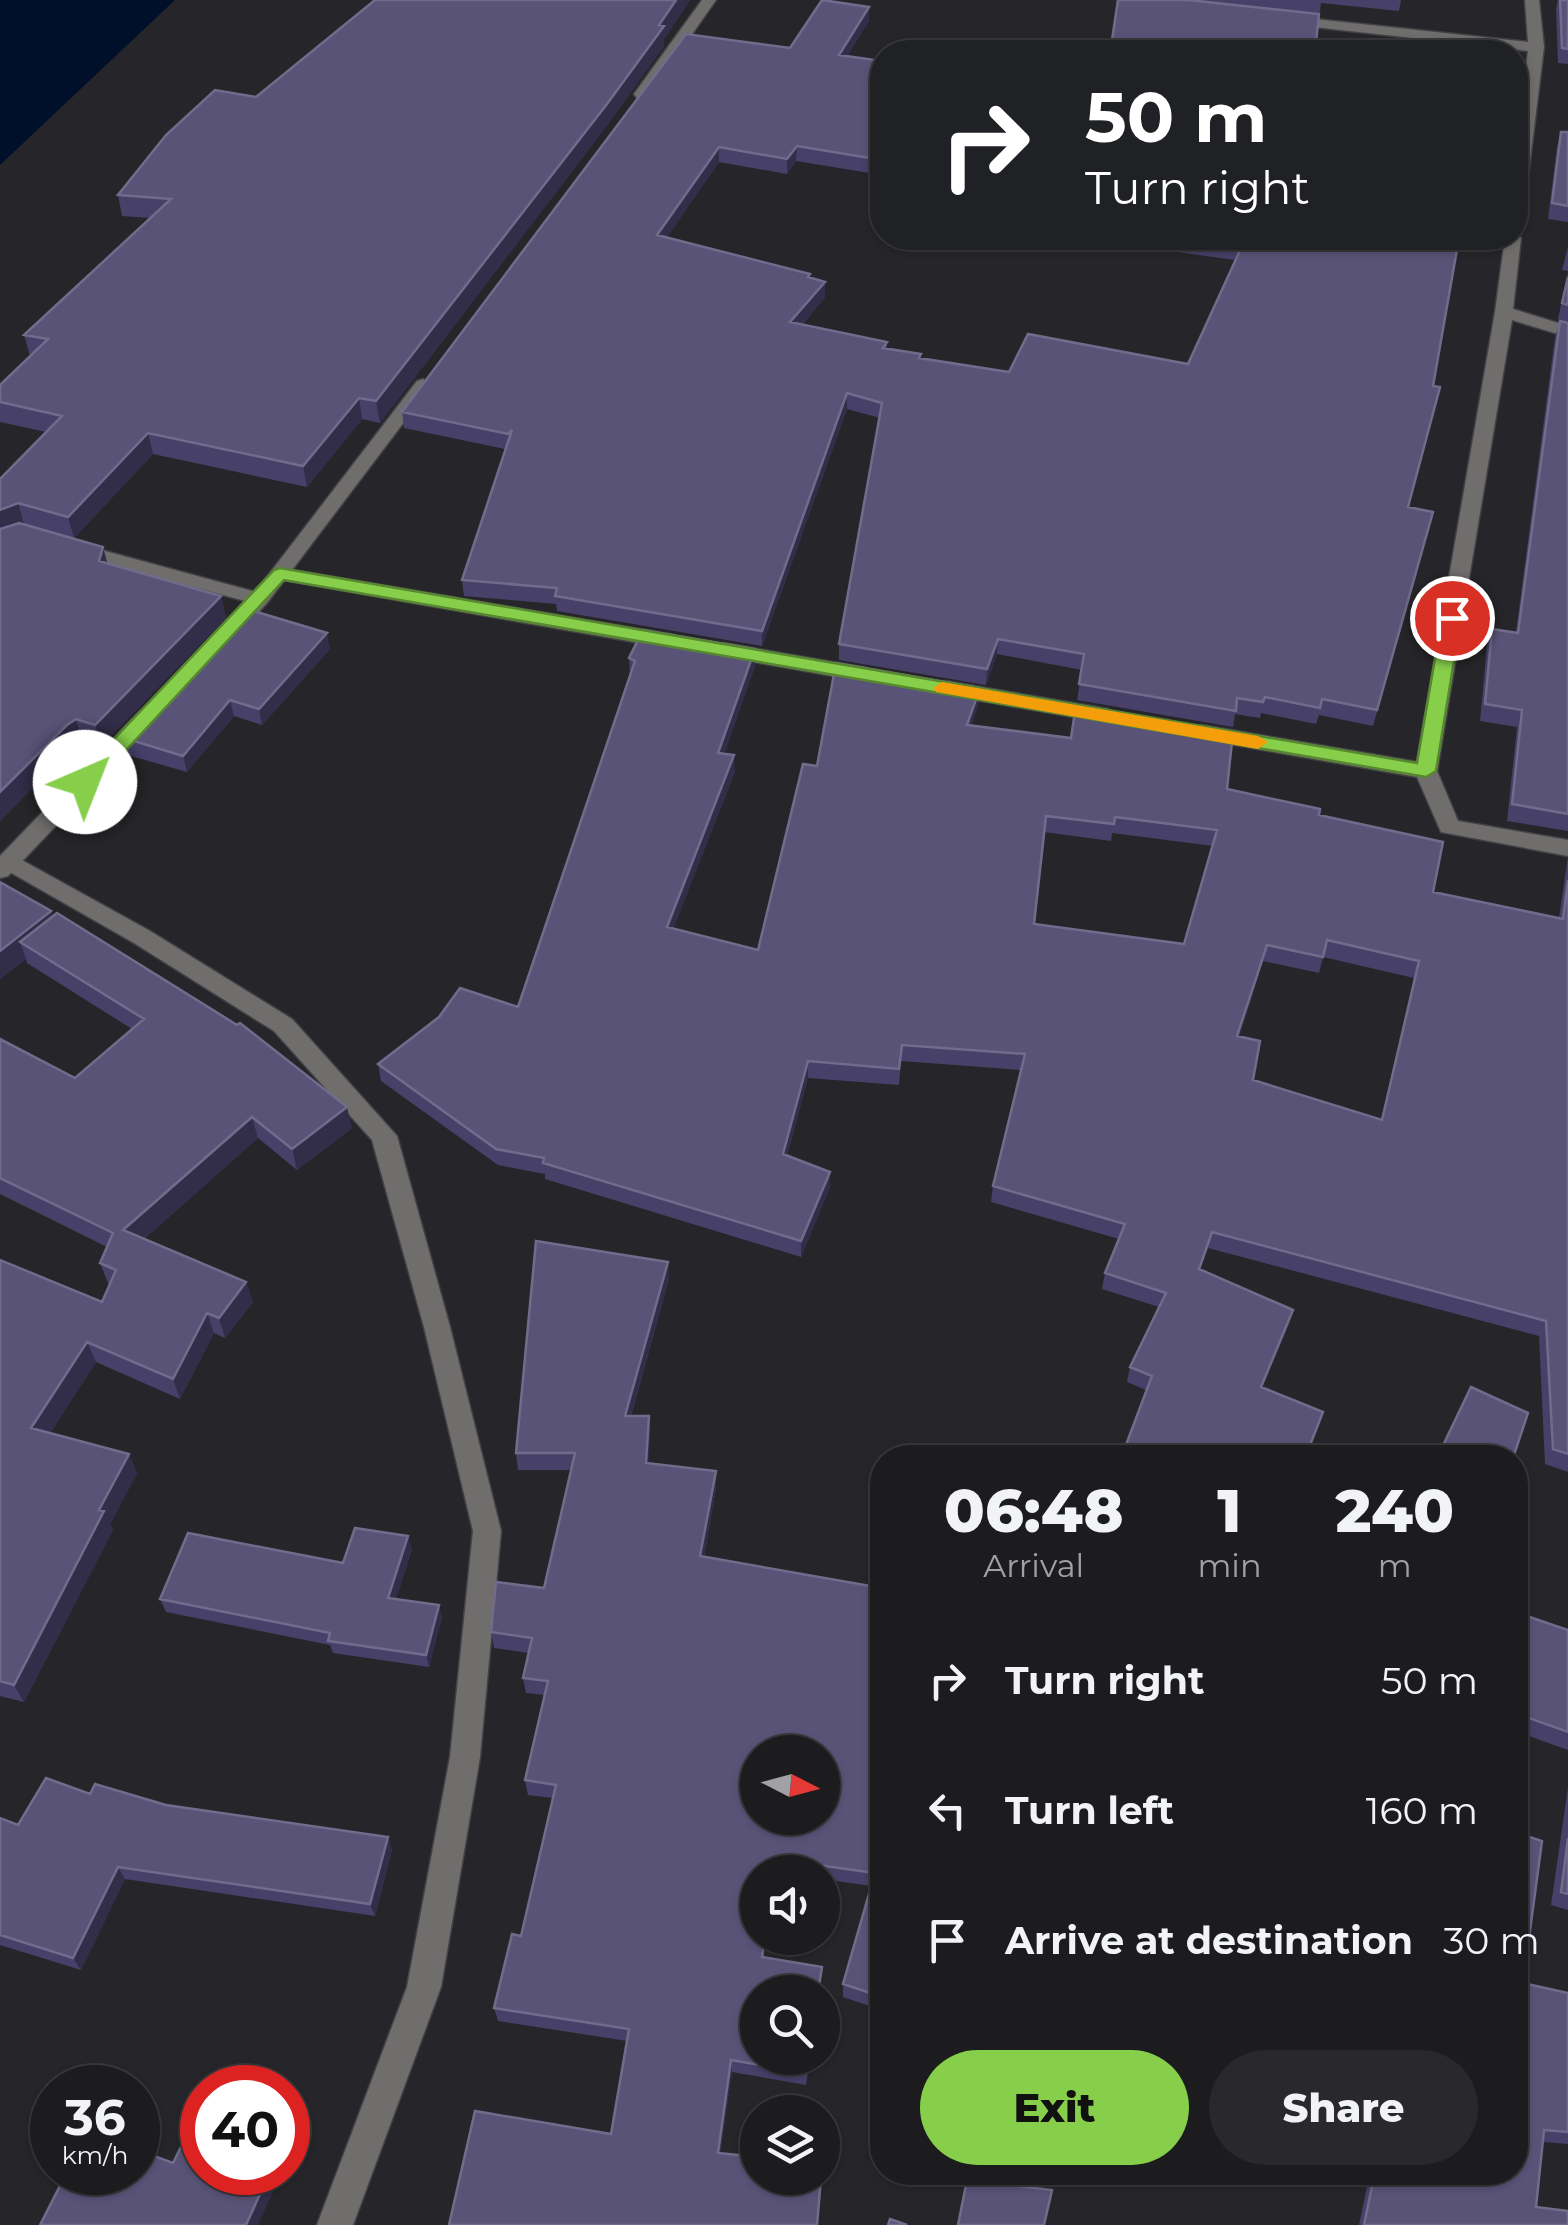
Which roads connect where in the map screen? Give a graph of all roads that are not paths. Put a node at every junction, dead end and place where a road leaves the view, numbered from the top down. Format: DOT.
graph roads {
  1 [pos="709,0"];
  2 [pos="1532,0"];
  3 [pos="1264,17"];
  4 [pos="1473,40"];
  5 [pos="1528,46"];
  6 [pos="1536,47"];
  7 [pos="1528,112"];
  8 [pos="628,113"];
  9 [pos="1512,250"];
  10 [pos="1504,312"];
  11 [pos="1568,332"];
  12 [pos="436,368"];
  13 [pos="60,544"];
  14 [pos="280,574"];
  15 [pos="260,599"];
  16 [pos="208,654"];
  17 [pos="882,677"];
  18 [pos="921,684"];
  19 [pos="168,695"];
  20 [pos="1134,721"];
  21 [pos="1173,727"];
  22 [pos="1426,771"];
  23 [pos="1568,848"];
  24 [pos="5,865"];
  25 [pos="335,2225"];
  1 -- 8 [label="street"];
  2 -- 6 [label="street"];
  3 -- 4 [label="street"];
  5 -- 6 [label="street"];
  6 -- 7 [label="street"];
  9 -- 10 [label="street"];
  10 -- 11 [label="street"];
  10 -- 22 [label="street"];
  12 -- 14 [label="street"];
  13 -- 15 [label="street"];
  14 -- 15 [label="street"];
  14 -- 17 [label="street"];
  15 -- 16 [label="street"];
  18 -- 20 [label="street"];
  19 -- 24 [label="street"];
  21 -- 22 [label="street"];
  22 -- 23 [label="street"];
  24 -- 25 [label="street"];
}
